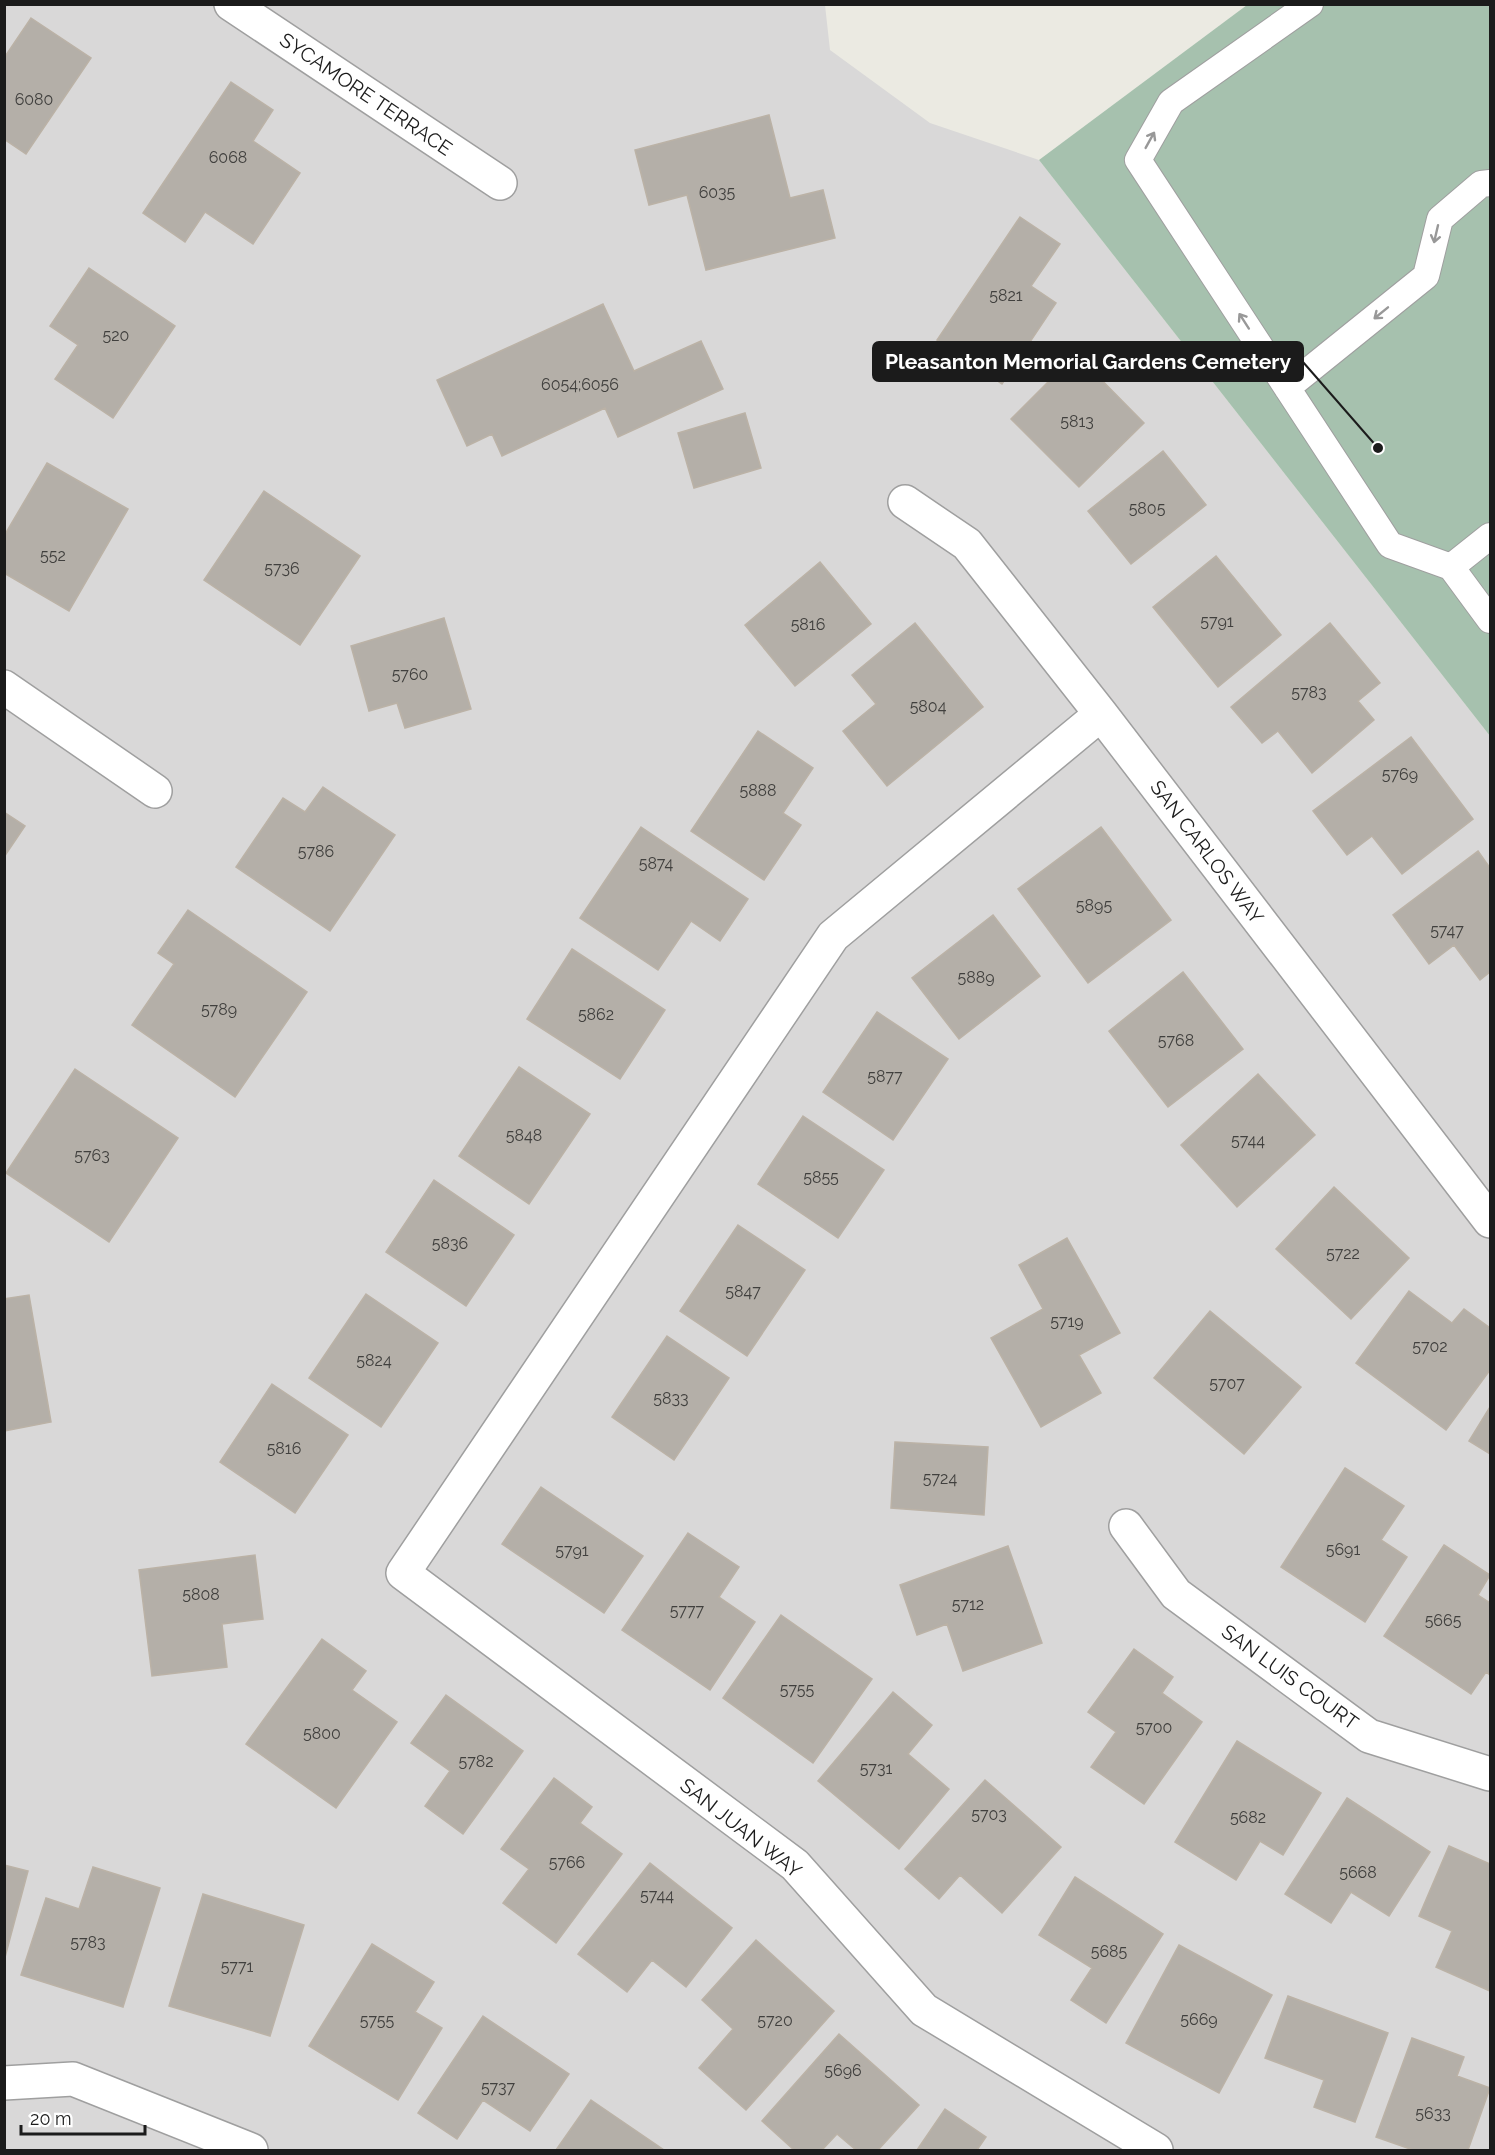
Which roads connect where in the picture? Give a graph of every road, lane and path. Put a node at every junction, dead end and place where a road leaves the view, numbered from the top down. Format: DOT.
graph roads {
  1 [pos="231,4"];
  2 [pos="1310,4"];
  3 [pos="500,183"];
  4 [pos="1491,183"];
  5 [pos="1287,388"];
  6 [pos="905,502"];
  7 [pos="1491,537"];
  8 [pos="1451,567"];
  9 [pos="1491,620"];
  10 [pos="4,687"];
  11 [pos="1101,714"];
  12 [pos="154,791"];
  13 [pos="1491,1221"];
  14 [pos="1126,1526"];
  15 [pos="1491,1774"];
  16 [pos="4,2083"];
  17 [pos="251,2151"];
  18 [pos="1156,2151"];
  1 -- 3 [label="street, SYCAMORE TERRACE"];
  5 -- 2 [label="lane, one-way"];
  4 -- 5 [label="lane, one-way"];
  5 -- 8 [label="lane"];
  6 -- 11 [label="street, SAN CARLOS WAY"];
  7 -- 8 [label="lane"];
  8 -- 9 [label="lane"];
  10 -- 12 [label="street"];
  11 -- 13 [label="street, SAN CARLOS WAY"];
  11 -- 18 [label="street, SAN JUAN WAY"];
  14 -- 15 [label="street, SAN LUIS COURT"];
  16 -- 17 [label="street"];
}
